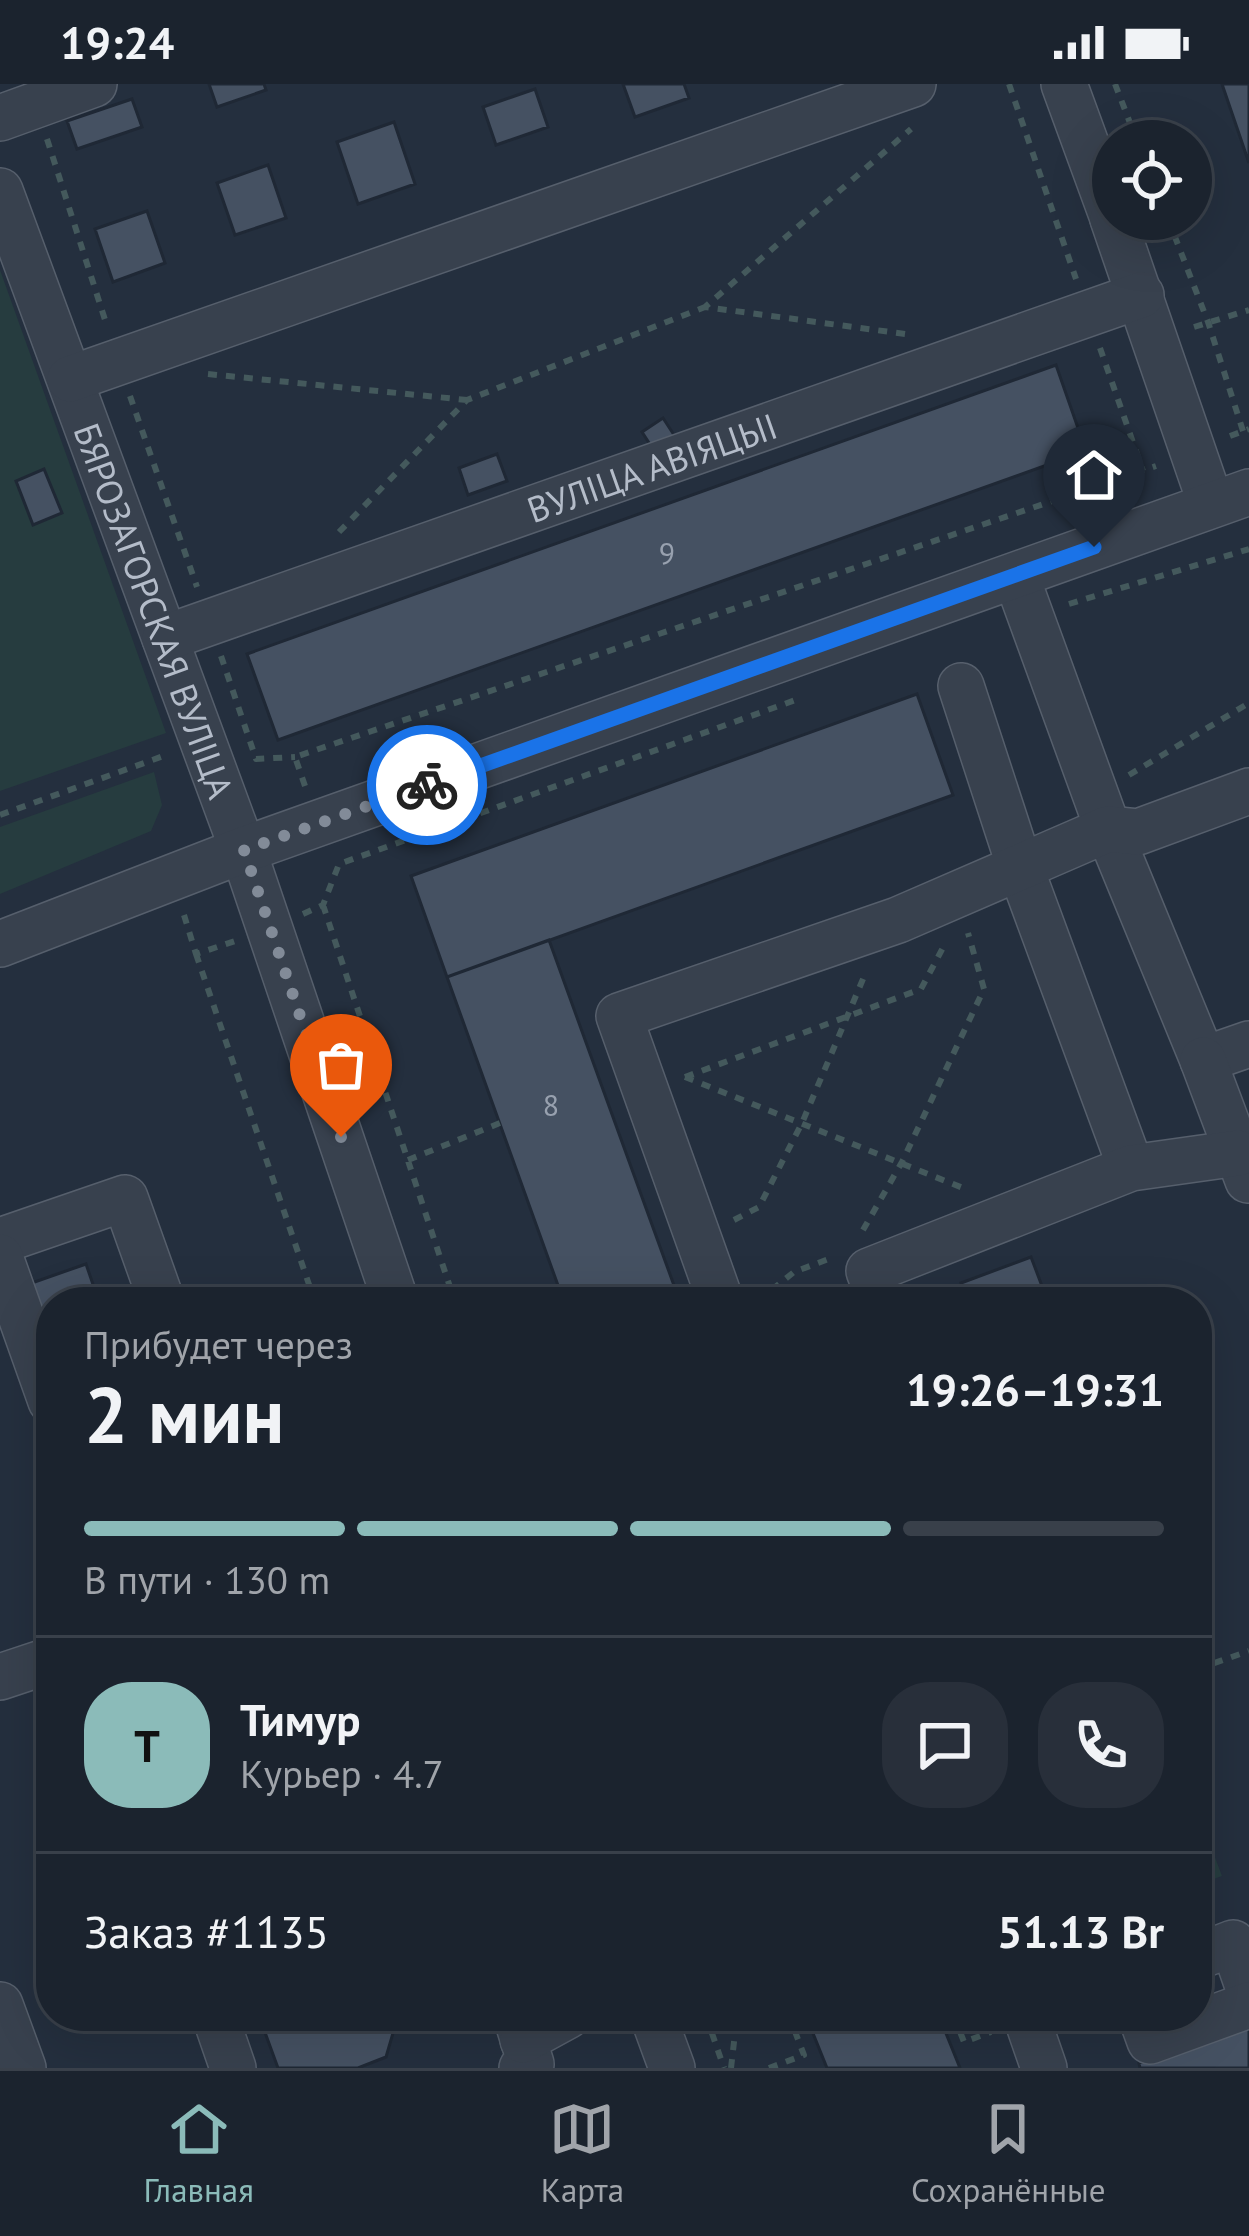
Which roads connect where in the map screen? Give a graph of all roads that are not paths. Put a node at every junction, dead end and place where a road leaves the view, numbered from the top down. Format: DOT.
graph roads {
  1 [pos="94,84"];
  2 [pos="1064,84"];
  3 [pos="912,106"];
  4 [pos="18,111"];
  5 [pos="1092,161"];
  6 [pos="0,191"];
  7 [pos="1121,240"];
  8 [pos="1141,296"];
  9 [pos="70,379"];
  10 [pos="1230,498"];
  11 [pos="1024,596"];
  12 [pos="165,638"];
  13 [pos="961,686"];
  14 [pos="1249,791"];
  15 [pos="1102,812"];
  16 [pos="244,850"];
  17 [pos="1020,867"];
  18 [pos="0,944"];
  19 [pos="1249,1044"];
  20 [pos="1203,1060"];
  21 [pos="1131,1168"];
  22 [pos="1244,1168"];
  23 [pos="0,1241"];
  24 [pos="0,1257"];
  25 [pos="867,1275"];
  26 [pos="156,1287"];
  27 [pos="391,1287"];
  28 [pos="716,1287"];
  29 [pos="36,1359"];
  30 [pos="36,1665"];
  31 [pos="0,1677"];
  32 [pos="1212,1951"];
  33 [pos="1249,1989"];
  34 [pos="0,2006"];
  35 [pos="1249,2006"];
  36 [pos="1212,2019"];
  37 [pos="220,2031"];
  38 [pos="658,2031"];
  39 [pos="1035,2031"];
  40 [pos="1146,2031"];
  41 [pos="1178,2031"];
  42 [pos="23,2068"];
  43 [pos="233,2068"];
  44 [pos="671,2068"];
  45 [pos="1045,2068"];
  1 -- 4 [label="street"];
  2 -- 5 [label="street"];
  3 -- 9 [label="street"];
  6 -- 9 [label="street, БЯРОЗАГОРСКАЯ ВУЛІЦА"];
  7 -- 8 [label="street"];
  8 -- 10 [label="street"];
  8 -- 12 [label="street, ВУЛІЦА АВІЯЦЫІ"];
  9 -- 12 [label="street, БЯРОЗАГОРСКАЯ ВУЛІЦА"];
  10 -- 11 [label="street"];
  11 -- 15 [label="street"];
  11 -- 16 [label="street"];
  12 -- 16 [label="street, БЯРОЗАГОРСКАЯ ВУЛІЦА"];
  13 -- 17 [label="street"];
  14 -- 15 [label="street"];
  15 -- 17 [label="street"];
  15 -- 20 [label="street"];
  16 -- 18 [label="street"];
  16 -- 27 [label="street, БЯРОЗАГОРСКАЯ ВУЛІЦА"];
  17 -- 21 [label="street"];
  17 -- 28 [label="street"];
  19 -- 20 [label="street"];
  20 -- 22 [label="street"];
  21 -- 22 [label="street"];
  21 -- 25 [label="street"];
  23 -- 26 [label="street"];
  24 -- 29 [label="street"];
  30 -- 31 [label="street"];
  32 -- 33 [label="street"];
  34 -- 42 [label="street"];
  35 -- 36 [label="street"];
  37 -- 43 [label="street"];
  38 -- 44 [label="street"];
  39 -- 45 [label="street"];
  40 -- 41 [label="street"];
}
